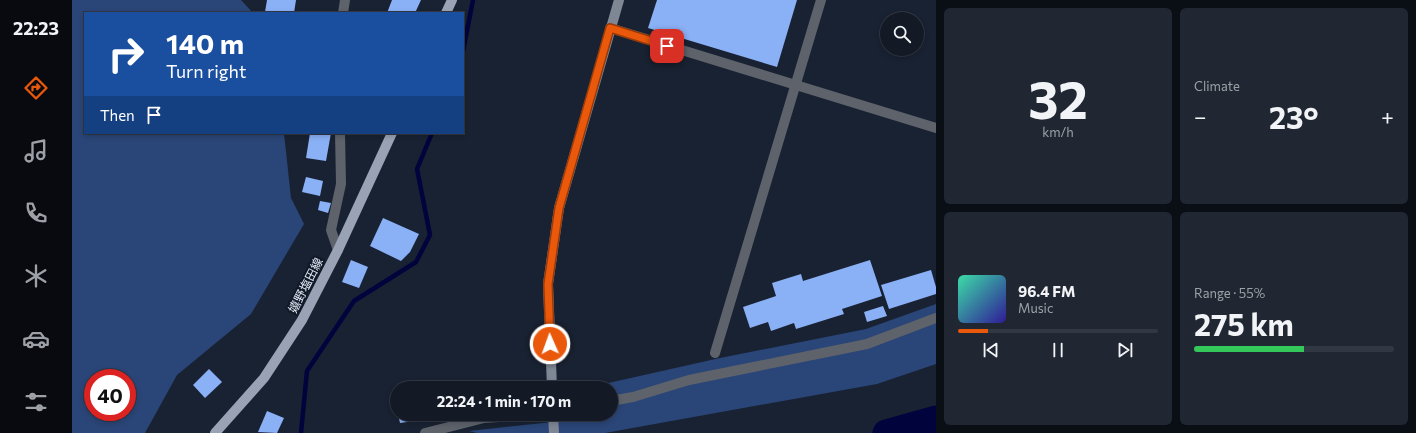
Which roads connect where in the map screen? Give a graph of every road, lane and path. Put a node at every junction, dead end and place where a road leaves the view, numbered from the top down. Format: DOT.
graph roads {
  1 [pos="345,0"];
  2 [pos="452,0"];
  3 [pos="619,0"];
  4 [pos="820,0"];
  5 [pos="343,12"];
  6 [pos="446,12"];
  7 [pos="610,28"];
  8 [pos="795,85"];
  9 [pos="936,128"];
  10 [pos="340,134"];
  11 [pos="392,134"];
  12 [pos="338,250"];
  13 [pos="936,318"];
  14 [pos="715,353"];
  15 [pos="552,381"];
  16 [pos="618,400"];
  17 [pos="472,421"];
  18 [pos="553,421"];
  19 [pos="215,433"];
  20 [pos="425,433"];
  21 [pos="554,433"];
  1 -- 5 [label="street"];
  2 -- 6 [label="main road"];
  3 -- 7 [label="street"];
  4 -- 8 [label="street"];
  7 -- 8 [label="street"];
  7 -- 15 [label="street"];
  8 -- 9 [label="street"];
  8 -- 14 [label="street"];
  10 -- 12 [label="street"];
  11 -- 12 [label="main road, 嬉野塩田線"];
  12 -- 19 [label="main road, 嬉野塩田線"];
  13 -- 16 [label="street"];
  17 -- 20 [label="street"];
  18 -- 21 [label="street"];
}
